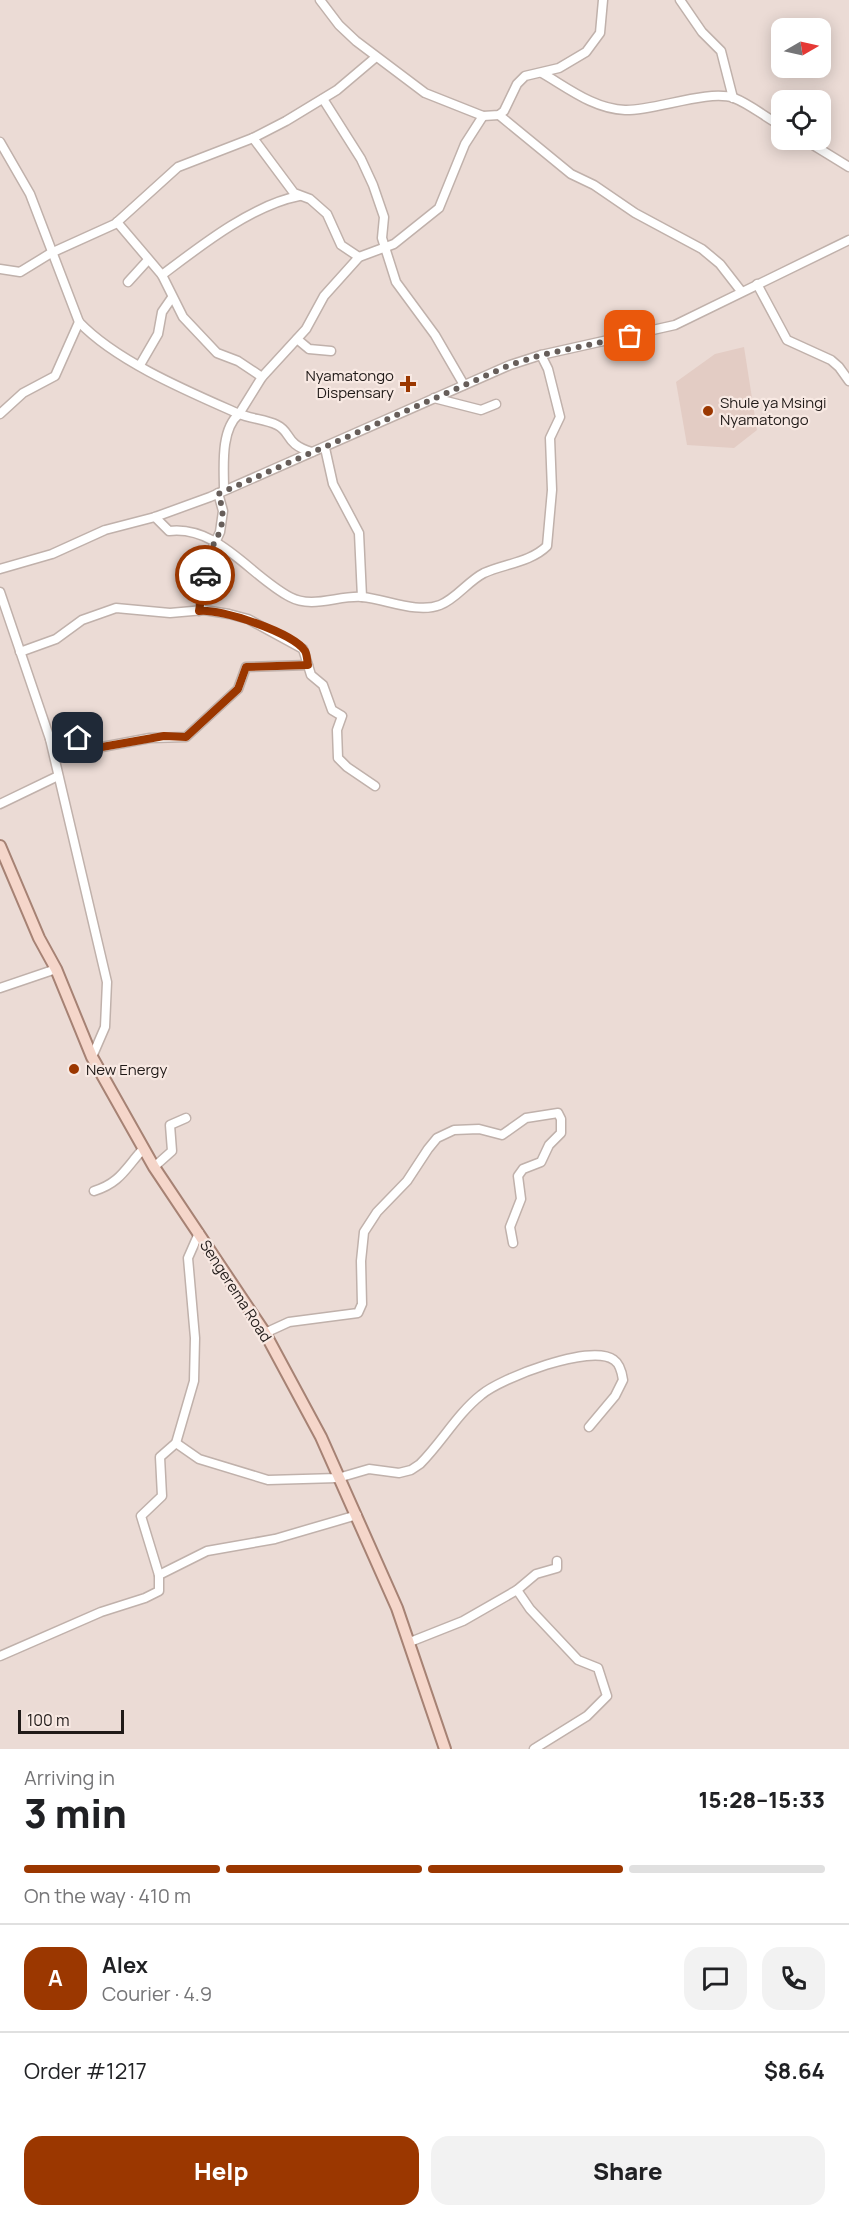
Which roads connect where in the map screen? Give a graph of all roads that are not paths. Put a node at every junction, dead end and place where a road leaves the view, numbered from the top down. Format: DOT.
graph roads {
  1 [pos="320,0"];
  2 [pos="603,0"];
  3 [pos="680,0"];
  4 [pos="376,57"];
  5 [pos="542,73"];
  6 [pos="733,98"];
  7 [pos="323,99"];
  8 [pos="499,115"];
  9 [pos="483,116"];
  10 [pos="771,120"];
  11 [pos="253,138"];
  12 [pos="0,142"];
  13 [pos="821,150"];
  14 [pos="849,167"];
  15 [pos="299,196"];
  16 [pos="117,222"];
  17 [pos="849,240"];
  18 [pos="385,248"];
  19 [pos="51,253"];
  20 [pos="358,257"];
  21 [pos="148,260"];
  22 [pos="0,269"];
  23 [pos="162,275"];
  24 [pos="128,282"];
  25 [pos="757,284"];
  26 [pos="741,291"];
  27 [pos="171,298"];
  28 [pos="79,322"];
  29 [pos="297,339"];
  30 [pos="331,351"];
  31 [pos="541,355"];
  32 [pos="140,365"];
  33 [pos="262,377"];
  34 [pos="849,381"];
  35 [pos="464,385"];
  36 [pos="432,398"];
  37 [pos="496,404"];
  38 [pos="0,414"];
  39 [pos="239,414"];
  40 [pos="326,448"];
  41 [pos="312,452"];
  42 [pos="221,492"];
  43 [pos="155,517"];
  44 [pos="217,543"];
  45 [pos="0,569"];
  46 [pos="0,592"];
  47 [pos="362,597"];
  48 [pos="199,611"];
  49 [pos="20,652"];
  50 [pos="308,665"];
  51 [pos="50,739"];
  52 [pos="58,776"];
  53 [pos="375,786"];
  54 [pos="0,804"];
  55 [pos="0,846"];
  56 [pos="56,969"];
  57 [pos="0,988"];
  58 [pos="92,1057"];
  59 [pos="186,1118"];
  60 [pos="143,1149"];
  61 [pos="154,1167"];
  62 [pos="94,1191"];
  63 [pos="199,1233"];
  64 [pos="513,1243"];
  65 [pos="266,1333"];
  66 [pos="589,1427"];
  67 [pos="176,1443"];
  68 [pos="338,1478"];
  69 [pos="357,1515"];
  70 [pos="558,1561"];
  71 [pos="159,1575"];
  72 [pos="517,1590"];
  73 [pos="410,1642"];
  74 [pos="0,1656"];
  75 [pos="445,1749"];
  76 [pos="534,1749"];
  1 -- 4 [label="street"];
  2 -- 5 [label="street"];
  3 -- 6 [label="street"];
  4 -- 7 [label="street"];
  4 -- 9 [label="street"];
  5 -- 6 [label="street"];
  5 -- 8 [label="street"];
  6 -- 10 [label="street"];
  7 -- 11 [label="street"];
  7 -- 18 [label="street"];
  8 -- 9 [label="street"];
  8 -- 26 [label="street"];
  9 -- 18 [label="street"];
  11 -- 15 [label="street"];
  11 -- 16 [label="street"];
  12 -- 19 [label="street"];
  13 -- 14 [label="street"];
  15 -- 20 [label="street"];
  15 -- 23 [label="street"];
  16 -- 19 [label="street"];
  16 -- 21 [label="street"];
  17 -- 25 [label="street"];
  18 -- 20 [label="street"];
  18 -- 35 [label="street"];
  19 -- 22 [label="street"];
  19 -- 28 [label="street"];
  20 -- 29 [label="street"];
  21 -- 23 [label="street"];
  21 -- 24 [label="street"];
  23 -- 27 [label="street"];
  25 -- 26 [label="street"];
  25 -- 34 [label="street"];
  26 -- 31 [label="street"];
  27 -- 32 [label="street"];
  27 -- 33 [label="street"];
  28 -- 32 [label="street"];
  28 -- 38 [label="street"];
  29 -- 30 [label="street"];
  29 -- 33 [label="street"];
  31 -- 35 [label="street"];
  31 -- 47 [label="street"];
  32 -- 39 [label="street"];
  33 -- 39 [label="street"];
  35 -- 36 [label="street"];
  36 -- 37 [label="street"];
  36 -- 40 [label="street"];
  39 -- 41 [label="street"];
  39 -- 42 [label="street"];
  40 -- 41 [label="street"];
  40 -- 47 [label="street"];
  41 -- 42 [label="street"];
  42 -- 43 [label="street"];
  42 -- 44 [label="street"];
  43 -- 44 [label="street"];
  43 -- 45 [label="street"];
  44 -- 47 [label="street"];
  44 -- 48 [label="street"];
  46 -- 49 [label="street"];
  48 -- 49 [label="street"];
  48 -- 50 [label="street"];
  49 -- 51 [label="street"];
  50 -- 51 [label="street"];
  50 -- 53 [label="street"];
  51 -- 52 [label="street"];
  52 -- 54 [label="street"];
  52 -- 58 [label="street"];
  55 -- 56 [label="main road, Sengerema Road"];
  56 -- 57 [label="street"];
  56 -- 58 [label="main road, Sengerema Road"];
  58 -- 60 [label="main road, Sengerema Road"];
  59 -- 61 [label="street"];
  60 -- 61 [label="main road, Sengerema Road"];
  60 -- 62 [label="street"];
  61 -- 63 [label="main road, Sengerema Road"];
  63 -- 65 [label="main road, Sengerema Road"];
  63 -- 67 [label="street"];
  64 -- 65 [label="street"];
  65 -- 68 [label="main road, Sengerema Road"];
  66 -- 68 [label="street"];
  67 -- 68 [label="street"];
  67 -- 71 [label="street"];
  68 -- 69 [label="main road, Sengerema Road"];
  69 -- 71 [label="street"];
  69 -- 73 [label="main road, Sengerema Road"];
  70 -- 72 [label="street"];
  71 -- 74 [label="street"];
  72 -- 73 [label="street"];
  72 -- 76 [label="street"];
  73 -- 75 [label="main road, Sengerema Road"];
}
